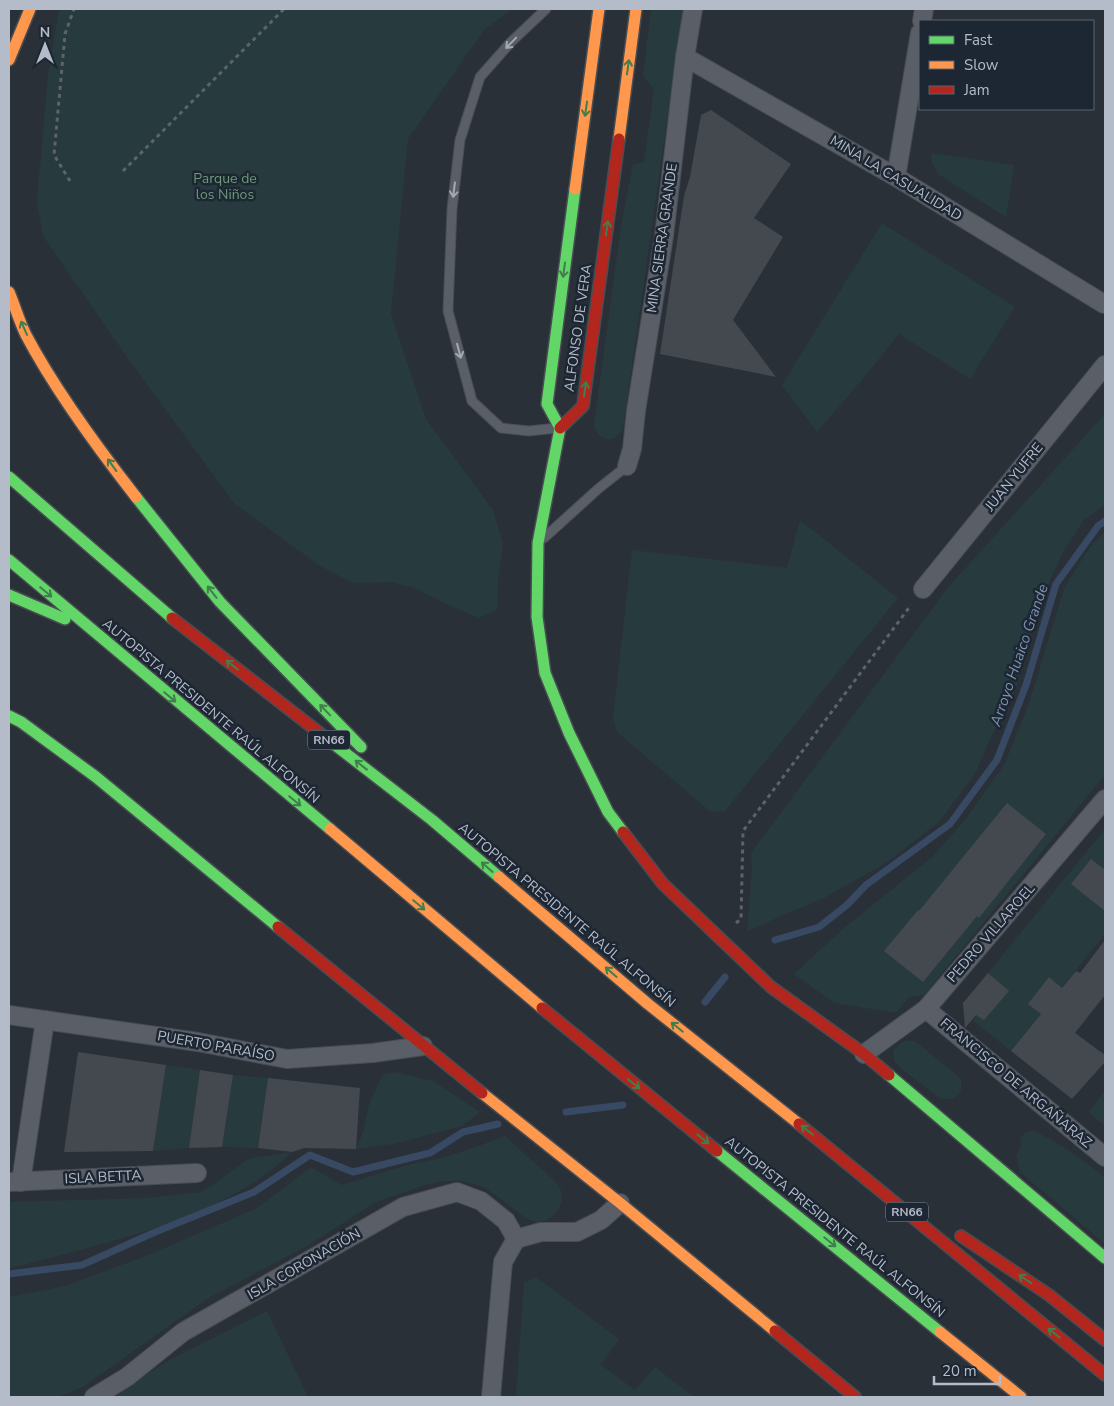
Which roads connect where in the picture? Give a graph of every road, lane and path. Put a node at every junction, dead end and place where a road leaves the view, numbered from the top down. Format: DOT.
graph roads {
  1 [pos="30,9"];
  2 [pos="74,9"];
  3 [pos="284,9"];
  4 [pos="546,9"];
  5 [pos="599,9"];
  6 [pos="636,9"];
  7 [pos="693,9"];
  8 [pos="919,40"];
  9 [pos="685,57"];
  10 [pos="9,60"];
  11 [pos="123,171"];
  12 [pos="896,177"];
  13 [pos="70,181"];
  14 [pos="9,292"];
  15 [pos="1105,303"];
  16 [pos="1105,365"];
  17 [pos="560,428"];
  18 [pos="626,466"];
  19 [pos="9,477"];
  20 [pos="538,543"];
  21 [pos="9,560"];
  22 [pos="923,589"];
  23 [pos="9,595"];
  24 [pos="92,631"];
  25 [pos="9,716"];
  26 [pos="1105,799"];
  27 [pos="432,820"];
  28 [pos="720,939"];
  29 [pos="926,1009"];
  30 [pos="9,1015"];
  31 [pos="45,1020"];
  32 [pos="423,1046"];
  33 [pos="864,1054"];
  34 [pos="833,1151"];
  35 [pos="1105,1157"];
  36 [pos="197,1173"];
  37 [pos="15,1182"];
  38 [pos="620,1203"];
  39 [pos="924,1212"];
  40 [pos="949,1228"];
  41 [pos="516,1239"];
  42 [pos="1105,1258"];
  43 [pos="1105,1340"];
  44 [pos="1105,1375"];
  45 [pos="94,1397"];
  46 [pos="491,1397"];
  47 [pos="855,1397"];
  48 [pos="1021,1397"];
  1 -- 10 [label="main road"];
  2 -- 13 [label="path"];
  3 -- 11 [label="path"];
  4 -- 17 [label="lane, one-way"];
  5 -- 17 [label="main road, ALFONSO DE VERA, one-way"];
  17 -- 6 [label="main road, ALFONSO DE VERA, one-way"];
  7 -- 9 [label="street, MINA SIERRA GRANDE"];
  8 -- 12 [label="street"];
  9 -- 12 [label="street, MINA LA CASUALIDAD"];
  9 -- 18 [label="street, MINA SIERRA GRANDE"];
  12 -- 15 [label="street, MINA LA CASUALIDAD"];
  27 -- 14 [label="main road, one-way"];
  16 -- 22 [label="street, JUAN YUFRE"];
  17 -- 20 [label="main road"];
  18 -- 20 [label="lane"];
  27 -- 19 [label="main road, AUTOPISTA PRESIDENTE RAÚL ALFONSÍN / RN66, one-way"];
  20 -- 28 [label="main road"];
  21 -- 24 [label="main road, AUTOPISTA PRESIDENTE RAÚL ALFONSÍN, one-way"];
  22 -- 28 [label="path"];
  23 -- 24 [label="main road"];
  24 -- 48 [label="main road, AUTOPISTA PRESIDENTE RAÚL ALFONSÍN, one-way"];
  25 -- 32 [label="main road"];
  26 -- 29 [label="street, PEDRO VILLAROEL"];
  34 -- 27 [label="main road, AUTOPISTA PRESIDENTE RAÚL ALFONSÍN / RN66, one-way"];
  28 -- 33 [label="main road"];
  29 -- 33 [label="street, PEDRO VILLAROEL"];
  29 -- 35 [label="street, FRANCISCO DE ARGAÑARAZ"];
  30 -- 31 [label="street, PUERTO PARAÍSO"];
  31 -- 32 [label="street, PUERTO PARAÍSO"];
  31 -- 37 [label="street"];
  32 -- 38 [label="main road"];
  33 -- 42 [label="main road"];
  34 -- 39 [label="main road"];
  44 -- 34 [label="main road, AUTOPISTA PRESIDENTE RAÚL ALFONSÍN / RN66, one-way"];
  36 -- 37 [label="street, ISLA BETTA"];
  38 -- 41 [label="street"];
  38 -- 47 [label="main road"];
  43 -- 40 [label="main road, one-way"];
  41 -- 45 [label="street, ISLA CORONACIÓN"];
  41 -- 46 [label="street"];
}
